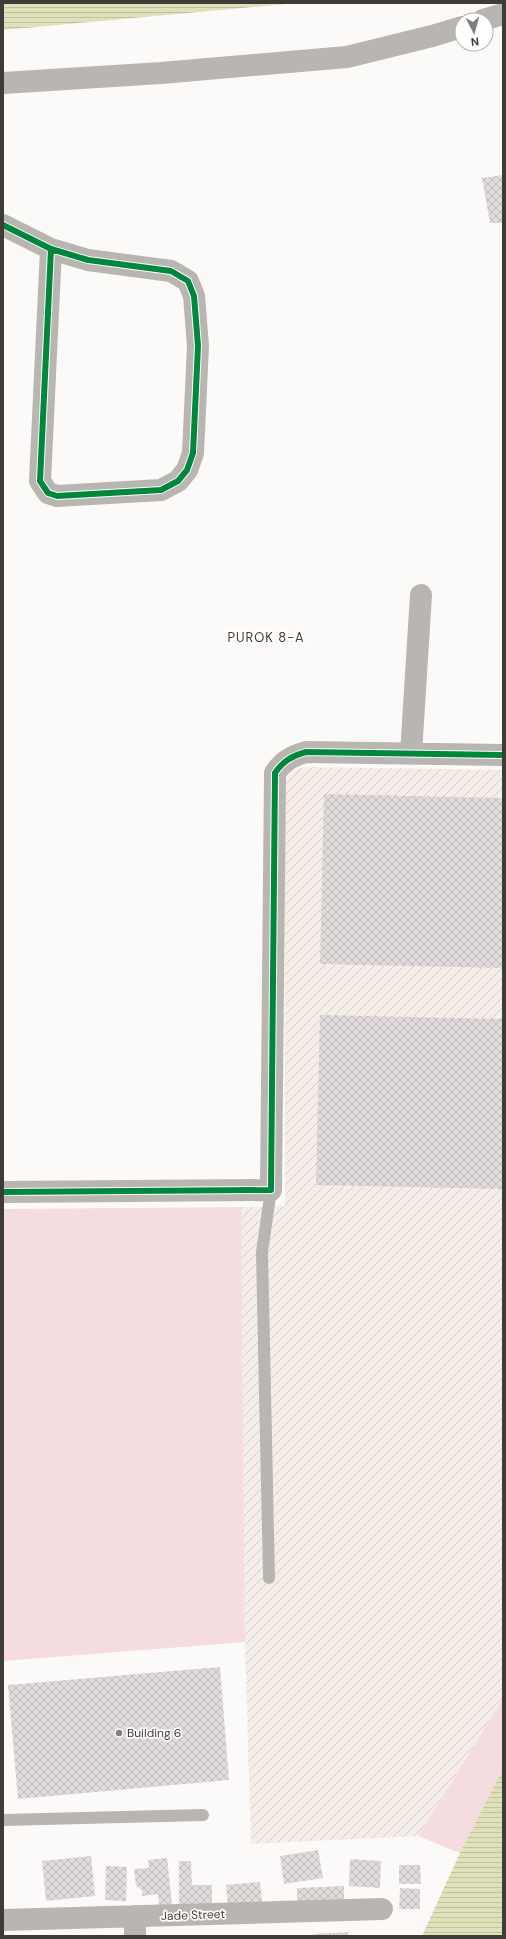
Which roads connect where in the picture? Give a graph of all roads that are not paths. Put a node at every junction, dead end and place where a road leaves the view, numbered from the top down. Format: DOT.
graph roads {
  1 [pos="454,29"];
  2 [pos="3,83"];
  3 [pos="3,225"];
  4 [pos="51,249"];
  5 [pos="421,595"];
  6 [pos="411,754"];
  7 [pos="503,755"];
  8 [pos="271,1190"];
  9 [pos="3,1192"];
  10 [pos="269,1578"];
  11 [pos="203,1815"];
  12 [pos="3,1820"];
  13 [pos="382,1909"];
  14 [pos="3,1925"];
  15 [pos="135,1926"];
  1 -- 2 [label="street"];
  3 -- 4 [label="street"];
  4 -- 4 [label="street"];
  5 -- 6 [label="street"];
  6 -- 7 [label="street"];
  6 -- 8 [label="street"];
  8 -- 9 [label="street"];
  8 -- 10 [label="lane"];
  11 -- 12 [label="lane"];
  13 -- 15 [label="street, Jade Street"];
  14 -- 15 [label="street, Jade Street"];
}
